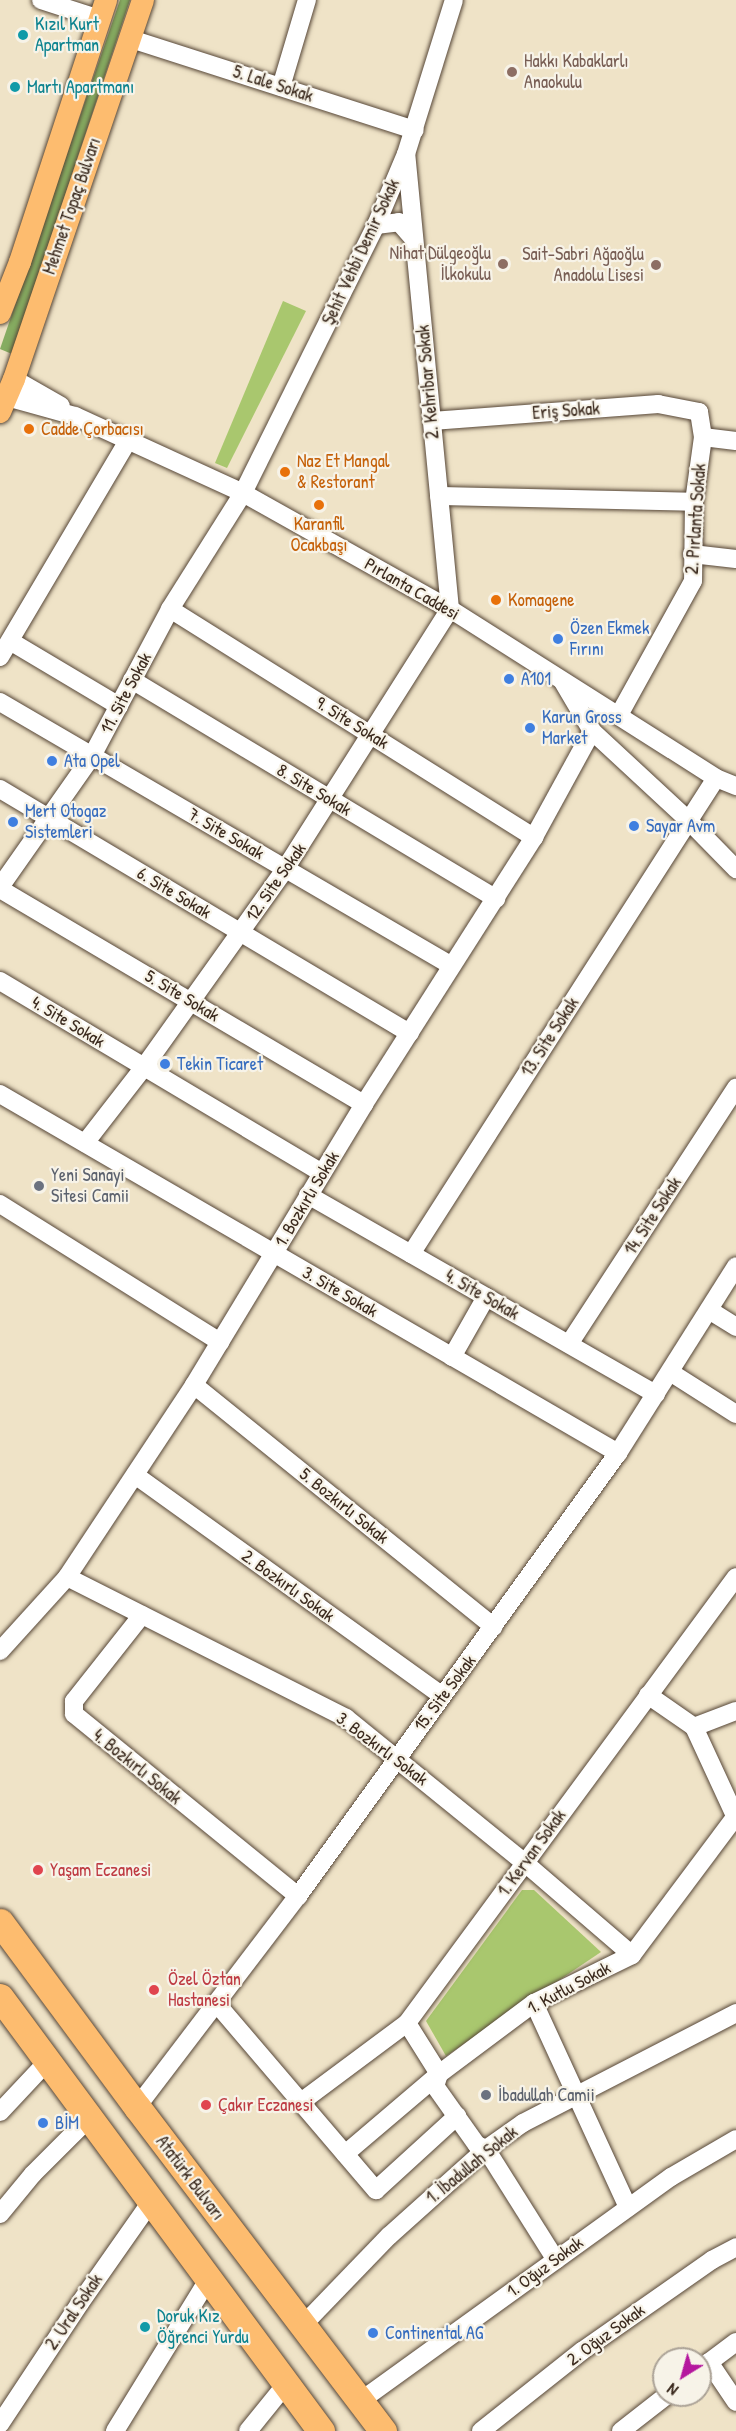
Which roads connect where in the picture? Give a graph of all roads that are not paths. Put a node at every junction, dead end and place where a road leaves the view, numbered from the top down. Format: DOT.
graph roads {
  1 [pos="41,0"];
  2 [pos="143,0"];
  3 [pos="307,0"];
  4 [pos="454,0"];
  5 [pos="103,10"];
  6 [pos="131,39"];
  7 [pos="281,87"];
  8 [pos="415,130"];
  9 [pos="406,154"];
  10 [pos="376,225"];
  11 [pos="414,239"];
  12 [pos="0,313"];
  13 [pos="4,390"];
  14 [pos="699,412"];
  15 [pos="432,421"];
  16 [pos="703,437"];
  17 [pos="129,439"];
  18 [pos="736,441"];
  19 [pos="243,493"];
  20 [pos="439,496"];
  21 [pos="694,502"];
  22 [pos="692,554"];
  23 [pos="736,559"];
  24 [pos="170,609"];
  25 [pos="450,609"];
  26 [pos="10,641"];
  27 [pos="0,657"];
  28 [pos="132,680"];
  29 [pos="562,680"];
  30 [pos="0,702"];
  31 [pos="119,706"];
  32 [pos="619,716"];
  33 [pos="592,731"];
  34 [pos="370,734"];
  35 [pos="92,756"];
  36 [pos="716,778"];
  37 [pos="736,786"];
  38 [pos="0,789"];
  39 [pos="331,800"];
  40 [pos="49,818"];
  41 [pos="688,820"];
  42 [pos="534,837"];
  43 [pos="285,869"];
  44 [pos="736,869"];
  45 [pos="0,888"];
  46 [pos="496,899"];
  47 [pos="241,932"];
  48 [pos="452,966"];
  49 [pos="0,981"];
  50 [pos="191,1002"];
  51 [pos="410,1033"];
  52 [pos="144,1067"];
  53 [pos="736,1088"];
  54 [pos="0,1094"];
  55 [pos="364,1104"];
  56 [pos="85,1143"];
  57 [pos="322,1173"];
  58 [pos="308,1195"];
  59 [pos="0,1204"];
  60 [pos="274,1253"];
  61 [pos="411,1254"];
  62 [pos="736,1266"];
  63 [pos="486,1297"];
  64 [pos="709,1311"];
  65 [pos="736,1327"];
  66 [pos="220,1341"];
  67 [pos="569,1344"];
  68 [pos="453,1357"];
  69 [pos="670,1372"];
  70 [pos="194,1385"];
  71 [pos="656,1394"];
  72 [pos="736,1414"];
  73 [pos="618,1454"];
  74 [pos="135,1475"];
  75 [pos="67,1577"];
  76 [pos="736,1577"];
  77 [pos="142,1615"];
  78 [pos="494,1627"];
  79 [pos="1,1648"];
  80 [pos="648,1695"];
  81 [pos="442,1696"];
  82 [pos="736,1711"];
  83 [pos="694,1727"];
  84 [pos="397,1758"];
  85 [pos="736,1817"];
  86 [pos="525,1863"];
  87 [pos="298,1896"];
  88 [pos="0,1922"];
  89 [pos="632,1955"];
  90 [pos="0,1996"];
  91 [pos="217,2004"];
  92 [pos="534,2004"];
  93 [pos="736,2013"];
  94 [pos="407,2023"];
  95 [pos="47,2062"];
  96 [pos="439,2073"];
  97 [pos="576,2096"];
  98 [pos="301,2102"];
  99 [pos="137,2107"];
  100 [pos="0,2112"];
  101 [pos="457,2116"];
  102 [pos="88,2119"];
  103 [pos="736,2139"];
  104 [pos="486,2149"];
  105 [pos="345,2154"];
  106 [pos="150,2203"];
  107 [pos="628,2207"];
  108 [pos="0,2214"];
  109 [pos="736,2247"];
  110 [pos="556,2260"];
  111 [pos="208,2280"];
  112 [pos="302,2326"];
  113 [pos="736,2342"];
  114 [pos="712,2359"];
  115 [pos="712,2374"];
  116 [pos="286,2384"];
  117 [pos="359,2402"];
  118 [pos="736,2402"];
  119 [pos="652,2407"];
  120 [pos="0,2424"];
  121 [pos="115,2431"];
  122 [pos="248,2431"];
  123 [pos="321,2431"];
  124 [pos="383,2431"];
  125 [pos="481,2431"];
  126 [pos="621,2431"];
  1 -- 5 [label="street"];
  2 -- 6 [label="main road, Mehmet Topaç Bulvarı"];
  3 -- 7 [label="street"];
  4 -- 8 [label="street, Şehit Vehbi Demir Sokak"];
  5 -- 12 [label="main road, Mehmet Topaç Bulvarı"];
  6 -- 7 [label="street, 5. Lale Sokak"];
  6 -- 13 [label="main road, Mehmet Topaç Bulvarı"];
  7 -- 8 [label="street, 5. Lale Sokak"];
  8 -- 9 [label="street, Şehit Vehbi Demir Sokak"];
  9 -- 10 [label="street, Şehit Vehbi Demir Sokak"];
  9 -- 11 [label="street, 2. Kehribar Sokak"];
  10 -- 11 [label="street"];
  10 -- 19 [label="street, Şehit Vehbi Demir Sokak"];
  11 -- 15 [label="street, 2. Kehribar Sokak"];
  13 -- 17 [label="street, Pırlanta Caddesi"];
  14 -- 15 [label="street, Eriş Sokak"];
  14 -- 16 [label="street, 2. Pırlanta Sokak"];
  15 -- 20 [label="street, 2. Kehribar Sokak"];
  16 -- 18 [label="street"];
  16 -- 21 [label="street, 2. Pırlanta Sokak"];
  17 -- 19 [label="street, Pırlanta Caddesi"];
  17 -- 26 [label="street"];
  19 -- 24 [label="street, 11. Site Sokak"];
  19 -- 25 [label="street, Pırlanta Caddesi"];
  20 -- 21 [label="street"];
  20 -- 25 [label="street, 2. Kehribar Sokak"];
  21 -- 22 [label="street, 2. Pırlanta Sokak"];
  22 -- 23 [label="street"];
  22 -- 32 [label="street, 2. Pırlanta Sokak"];
  24 -- 28 [label="street, 11. Site Sokak"];
  24 -- 34 [label="street, 9. Site Sokak"];
  25 -- 29 [label="street, Pırlanta Caddesi"];
  25 -- 34 [label="street, 12. Site Sokak"];
  26 -- 27 [label="street"];
  26 -- 31 [label="street"];
  28 -- 31 [label="street, 11. Site Sokak"];
  28 -- 39 [label="street, 8. Site Sokak"];
  29 -- 32 [label="street, Pırlanta Caddesi"];
  29 -- 33 [label="street"];
  30 -- 35 [label="street, 7. Site Sokak"];
  31 -- 35 [label="street, 11. Site Sokak"];
  32 -- 36 [label="street, Pırlanta Caddesi"];
  33 -- 41 [label="street"];
  33 -- 42 [label="street, 1. Bozkırlı Sokak"];
  34 -- 39 [label="street, 12. Site Sokak"];
  34 -- 42 [label="street, 9. Site Sokak"];
  35 -- 40 [label="street, 11. Site Sokak"];
  35 -- 43 [label="street, 7. Site Sokak"];
  36 -- 37 [label="street, Pırlanta Caddesi"];
  36 -- 41 [label="street, 13. Site Sokak"];
  38 -- 40 [label="street, 6. Site Sokak"];
  39 -- 43 [label="street, 12. Site Sokak"];
  39 -- 46 [label="street, 8. Site Sokak"];
  40 -- 45 [label="street, 11. Site Sokak"];
  40 -- 47 [label="street, 6. Site Sokak"];
  41 -- 44 [label="street"];
  41 -- 61 [label="street, 13. Site Sokak"];
  42 -- 46 [label="street, 1. Bozkırlı Sokak"];
  43 -- 47 [label="street, 12. Site Sokak"];
  43 -- 48 [label="street, 7. Site Sokak"];
  45 -- 50 [label="street, 5. Site Sokak"];
  46 -- 48 [label="street, 1. Bozkırlı Sokak"];
  47 -- 50 [label="street, 12. Site Sokak"];
  47 -- 51 [label="street, 6. Site Sokak"];
  48 -- 51 [label="street, 1. Bozkırlı Sokak"];
  49 -- 52 [label="street, 4. Site Sokak"];
  50 -- 52 [label="street, 12. Site Sokak"];
  50 -- 55 [label="street, 5. Site Sokak"];
  51 -- 55 [label="street, 1. Bozkırlı Sokak"];
  52 -- 56 [label="street, 12. Site Sokak"];
  52 -- 57 [label="street, 4. Site Sokak"];
  53 -- 67 [label="street, 14. Site Sokak"];
  54 -- 56 [label="street, 3. Site Sokak"];
  55 -- 57 [label="street, 1. Bozkırlı Sokak"];
  56 -- 60 [label="street, 3. Site Sokak"];
  57 -- 58 [label="street, 1. Bozkırlı Sokak"];
  58 -- 60 [label="street, 1. Bozkırlı Sokak"];
  58 -- 61 [label="street, 4. Site Sokak"];
  59 -- 66 [label="street"];
  60 -- 66 [label="street, 1. Bozkırlı Sokak"];
  60 -- 68 [label="street, 3. Site Sokak"];
  61 -- 63 [label="street, 4. Site Sokak"];
  62 -- 64 [label="street, 15. Site Sokak"];
  63 -- 67 [label="street, 4. Site Sokak"];
  63 -- 68 [label="street"];
  64 -- 65 [label="street"];
  64 -- 69 [label="street, 15. Site Sokak"];
  66 -- 70 [label="street, 1. Bozkırlı Sokak"];
  67 -- 71 [label="street, 4. Site Sokak"];
  68 -- 73 [label="street, 3. Site Sokak"];
  69 -- 71 [label="street, 15. Site Sokak"];
  69 -- 72 [label="street"];
  70 -- 74 [label="street, 1. Bozkırlı Sokak"];
  70 -- 78 [label="street, 5. Bozkırlı Sokak"];
  71 -- 73 [label="street, 15. Site Sokak"];
  73 -- 78 [label="street, 15. Site Sokak"];
  74 -- 75 [label="street, 1. Bozkırlı Sokak"];
  74 -- 81 [label="street, 2. Bozkırlı Sokak"];
  75 -- 77 [label="street, 3. Bozkırlı Sokak"];
  75 -- 79 [label="street, 1. Bozkırlı Sokak"];
  76 -- 80 [label="street, 1. Kervan Sokak"];
  77 -- 84 [label="street, 3. Bozkırlı Sokak"];
  77 -- 87 [label="street, 4. Bozkırlı Sokak"];
  78 -- 81 [label="street, 15. Site Sokak"];
  80 -- 83 [label="street"];
  80 -- 86 [label="street, 1. Kervan Sokak"];
  81 -- 84 [label="street, 15. Site Sokak"];
  82 -- 83 [label="street"];
  83 -- 85 [label="street"];
  84 -- 86 [label="street, 3. Bozkırlı Sokak"];
  84 -- 87 [label="street, 15. Site Sokak"];
  85 -- 89 [label="street, 1. Kutlu Sokak"];
  86 -- 89 [label="street, 3. Bozkırlı Sokak"];
  86 -- 94 [label="street, 1. Kervan Sokak"];
  87 -- 91 [label="street, 15. Site Sokak"];
  88 -- 99 [label="highway, Atatürk Bulvarı"];
  89 -- 92 [label="street, 1. Kutlu Sokak"];
  90 -- 95 [label="highway"];
  91 -- 98 [label="street"];
  91 -- 99 [label="street, 15. Site Sokak"];
  92 -- 96 [label="street, 1. Kutlu Sokak"];
  92 -- 97 [label="street"];
  93 -- 97 [label="street, 1. İbadullah Sokak"];
  94 -- 96 [label="street"];
  94 -- 98 [label="street, 1. Kervan Sokak"];
  95 -- 100 [label="street"];
  95 -- 102 [label="highway"];
  96 -- 101 [label="street"];
  96 -- 105 [label="street, 1. Kutlu Sokak"];
  97 -- 104 [label="street, 1. İbadullah Sokak"];
  97 -- 107 [label="street"];
  98 -- 105 [label="street"];
  99 -- 112 [label="highway, Atatürk Bulvarı"];
  101 -- 104 [label="street"];
  101 -- 105 [label="street"];
  102 -- 106 [label="highway"];
  102 -- 108 [label="street"];
  103 -- 107 [label="street, 1. Oğuz Sokak"];
  104 -- 110 [label="street"];
  104 -- 112 [label="street, 1. İbadullah Sokak"];
  106 -- 111 [label="highway"];
  106 -- 120 [label="street, 2. Ural Sokak"];
  107 -- 110 [label="street, 1. Oğuz Sokak"];
  109 -- 125 [label="street, 2. Oğuz Sokak"];
  110 -- 117 [label="street, 1. Oğuz Sokak"];
  111 -- 116 [label="highway"];
  111 -- 121 [label="street"];
  112 -- 117 [label="highway, Atatürk Bulvarı"];
  113 -- 114 [label="street"];
  115 -- 118 [label="street"];
  116 -- 122 [label="street"];
  116 -- 123 [label="highway"];
  117 -- 124 [label="highway, Atatürk Bulvarı"];
  119 -- 126 [label="street"];
}
